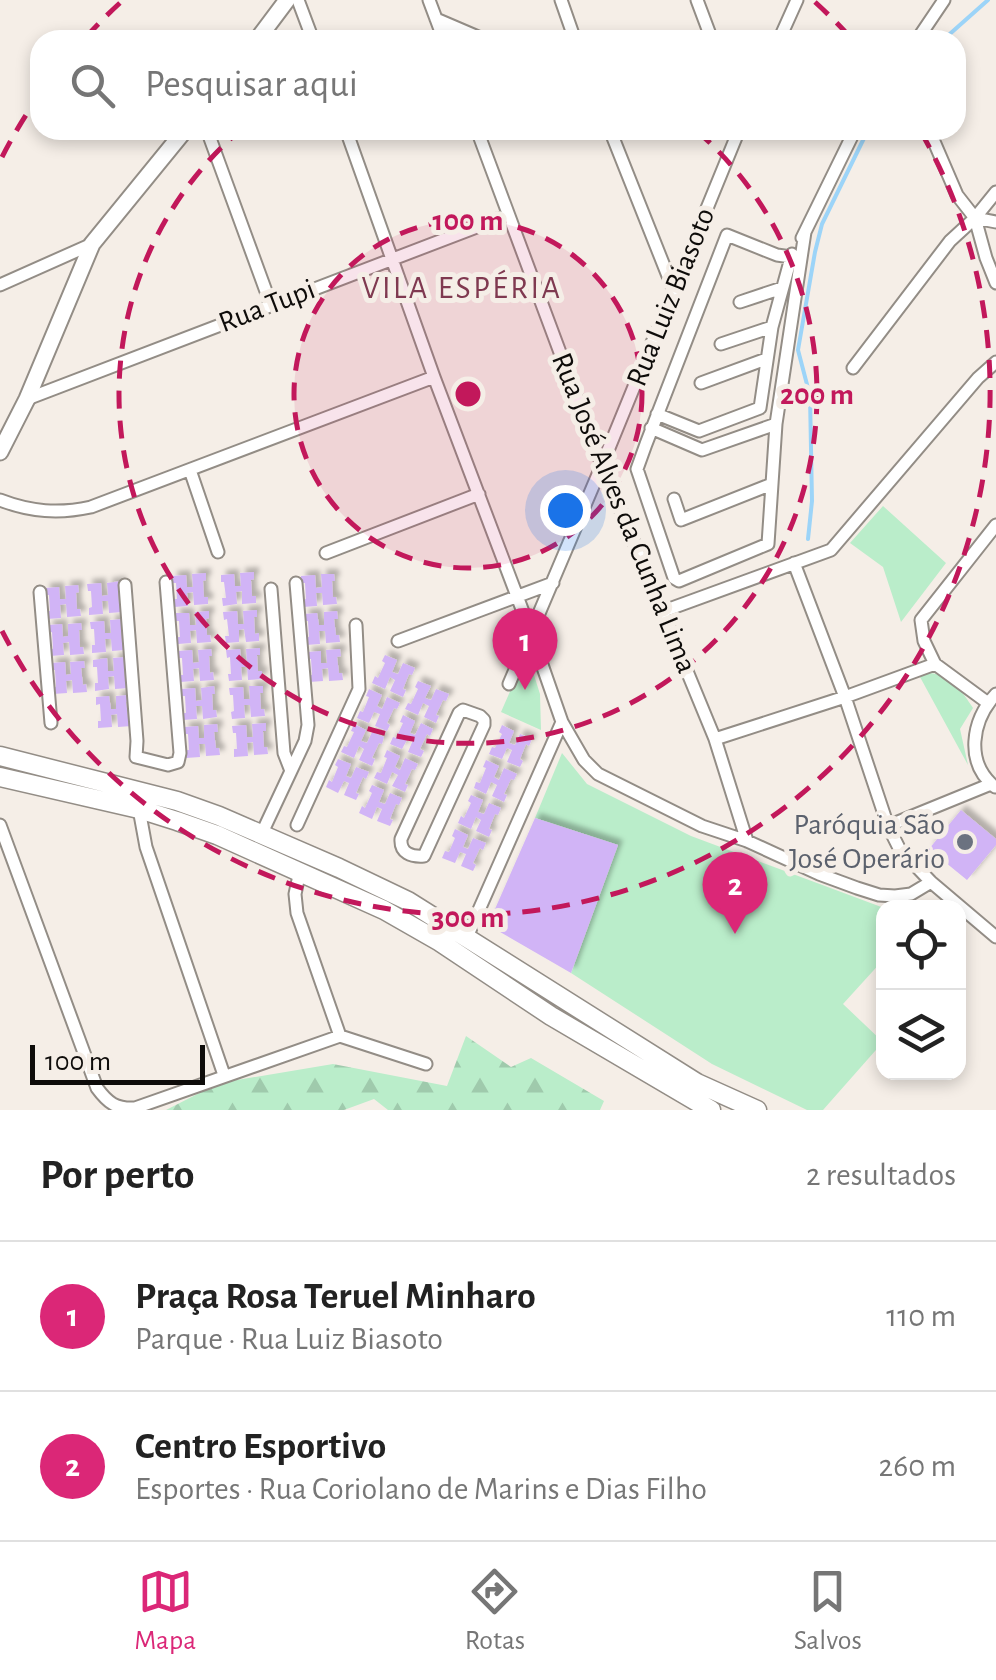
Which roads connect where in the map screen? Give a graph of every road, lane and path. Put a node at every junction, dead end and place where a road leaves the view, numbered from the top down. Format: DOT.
graph roads {
  1 [pos="287,0"];
  2 [pos="298,0"];
  3 [pos="429,0"];
  4 [pos="560,0"];
  5 [pos="697,0"];
  6 [pos="797,0"];
  7 [pos="944,1"];
  8 [pos="436,19"];
  9 [pos="264,30"];
  10 [pos="309,30"];
  11 [pos="440,30"];
  12 [pos="462,30"];
  13 [pos="571,30"];
  14 [pos="708,30"];
  15 [pos="784,30"];
  16 [pos="923,30"];
  17 [pos="177,140"];
  18 [pos="211,140"];
  19 [pos="350,140"];
  20 [pos="480,140"];
  21 [pos="614,140"];
  22 [pos="735,140"];
  23 [pos="850,140"];
  24 [pos="933,140"];
  25 [pos="996,192"];
  26 [pos="508,216"];
  27 [pos="975,218"];
  28 [pos="996,222"];
  29 [pos="806,232"];
  30 [pos="92,244"];
  31 [pos="393,258"];
  32 [pos="790,258"];
  33 [pos="996,283"];
  34 [pos="0,285"];
  35 [pos="782,288"];
  36 [pos="674,292"];
  37 [pos="740,302"];
  38 [pos="272,304"];
  39 [pos="772,327"];
  40 [pos="720,344"];
  41 [pos="766,359"];
  42 [pos="996,362"];
  43 [pos="853,368"];
  44 [pos="434,377"];
  45 [pos="701,383"];
  46 [pos="27,399"];
  47 [pos="760,408"];
  48 [pos="657,414"];
  49 [pos="776,424"];
  50 [pos="651,428"];
  51 [pos="0,452"];
  52 [pos="602,465"];
  53 [pos="190,470"];
  54 [pos="772,484"];
  55 [pos="479,494"];
  56 [pos="674,499"];
  57 [pos="0,500"];
  58 [pos="996,525"];
  59 [pos="218,552"];
  60 [pos="326,554"];
  61 [pos="794,563"];
  62 [pos="166,582"];
  63 [pos="296,583"];
  64 [pos="552,583"];
  65 [pos="125,585"];
  66 [pos="271,589"];
  67 [pos="40,592"];
  68 [pos="518,598"];
  69 [pos="661,612"];
  70 [pos="356,626"];
  71 [pos="531,633"];
  72 [pos="398,642"];
  73 [pos="935,664"];
  74 [pos="509,684"];
  75 [pos="845,696"];
  76 [pos="992,699"];
  77 [pos="51,722"];
  78 [pos="562,722"];
  79 [pos="715,739"];
  80 [pos="2,757"];
  81 [pos="290,771"];
  82 [pos="0,777"];
  83 [pos="993,786"];
  84 [pos="139,810"];
  85 [pos="0,825"];
  86 [pos="297,825"];
  87 [pos="888,826"];
  88 [pos="262,835"];
  89 [pos="747,841"];
  90 [pos="424,856"];
  91 [pos="300,871"];
  92 [pos="931,882"];
  93 [pos="467,936"];
  94 [pos="996,937"];
  95 [pos="551,1016"];
  96 [pos="590,1016"];
  97 [pos="340,1036"];
  98 [pos="426,1064"];
  99 [pos="224,1075"];
  100 [pos="711,1110"];
  101 [pos="757,1110"];
  1 -- 9 [label="main road"];
  2 -- 10 [label="street"];
  3 -- 8 [label="street"];
  4 -- 13 [label="street"];
  5 -- 14 [label="street"];
  6 -- 15 [label="street"];
  7 -- 16 [label="street"];
  8 -- 11 [label="street"];
  8 -- 12 [label="street"];
  17 -- 30 [label="main road"];
  18 -- 38 [label="street"];
  19 -- 31 [label="street"];
  20 -- 26 [label="street, Rua José Alves da Cunha Lima"];
  21 -- 36 [label="street"];
  22 -- 36 [label="street, Rua Luiz Biasoto"];
  23 -- 29 [label="street"];
  24 -- 27 [label="street"];
  25 -- 27 [label="street"];
  26 -- 31 [label="street, Rua Tupi"];
  26 -- 52 [label="street, Rua José Alves da Cunha Lima"];
  27 -- 28 [label="street"];
  27 -- 33 [label="street"];
  27 -- 43 [label="street"];
  29 -- 32 [label="street"];
  29 -- 49 [label="street"];
  30 -- 34 [label="street"];
  30 -- 46 [label="main road"];
  31 -- 38 [label="street, Rua Tupi"];
  31 -- 44 [label="street"];
  32 -- 35 [label="street"];
  32 -- 48 [label="street"];
  35 -- 37 [label="street"];
  35 -- 39 [label="street"];
  36 -- 52 [label="street, Rua Luiz Biasoto"];
  38 -- 46 [label="street, Rua Tupi"];
  39 -- 40 [label="street"];
  39 -- 41 [label="street"];
  41 -- 45 [label="street"];
  41 -- 47 [label="street"];
  42 -- 61 [label="street"];
  44 -- 53 [label="street"];
  44 -- 55 [label="street"];
  46 -- 51 [label="main road"];
  47 -- 48 [label="street"];
  47 -- 49 [label="street"];
  48 -- 50 [label="street"];
  49 -- 50 [label="street"];
  49 -- 54 [label="street"];
  50 -- 54 [label="street"];
  52 -- 64 [label="street, Rua Luiz Biasoto"];
  52 -- 69 [label="street, Rua José Alves da Cunha Lima"];
  53 -- 57 [label="street"];
  53 -- 59 [label="street"];
  54 -- 56 [label="street"];
  55 -- 60 [label="street"];
  55 -- 68 [label="street"];
  58 -- 73 [label="street"];
  61 -- 69 [label="street"];
  61 -- 75 [label="street"];
  62 -- 65 [label="street"];
  63 -- 81 [label="street"];
  64 -- 68 [label="street"];
  64 -- 71 [label="street, Rua Luiz Biasoto"];
  66 -- 81 [label="street"];
  67 -- 77 [label="street"];
  68 -- 71 [label="street"];
  68 -- 72 [label="street"];
  69 -- 79 [label="street, Rua José Alves da Cunha Lima"];
  70 -- 86 [label="street"];
  71 -- 74 [label="street, Rua Luiz Biasoto"];
  71 -- 78 [label="street"];
  73 -- 75 [label="street"];
  73 -- 76 [label="street"];
  75 -- 79 [label="street"];
  75 -- 87 [label="street"];
  76 -- 83 [label="street"];
  78 -- 89 [label="street"];
  78 -- 93 [label="street"];
  79 -- 89 [label="street, Rua José Alves da Cunha Lima"];
  80 -- 88 [label="main road"];
  81 -- 88 [label="street"];
  82 -- 84 [label="main road"];
  83 -- 87 [label="street"];
  84 -- 91 [label="main road"];
  84 -- 99 [label="street"];
  85 -- 99 [label="street"];
  87 -- 92 [label="street"];
  88 -- 93 [label="main road"];
  89 -- 92 [label="street"];
  90 -- 90 [label="street"];
  91 -- 95 [label="main road"];
  91 -- 97 [label="street"];
  92 -- 94 [label="street"];
  93 -- 96 [label="main road"];
  95 -- 96 [label="main road"];
  95 -- 100 [label="main road"];
  96 -- 101 [label="main road"];
  97 -- 98 [label="street"];
  97 -- 99 [label="street"];
}
